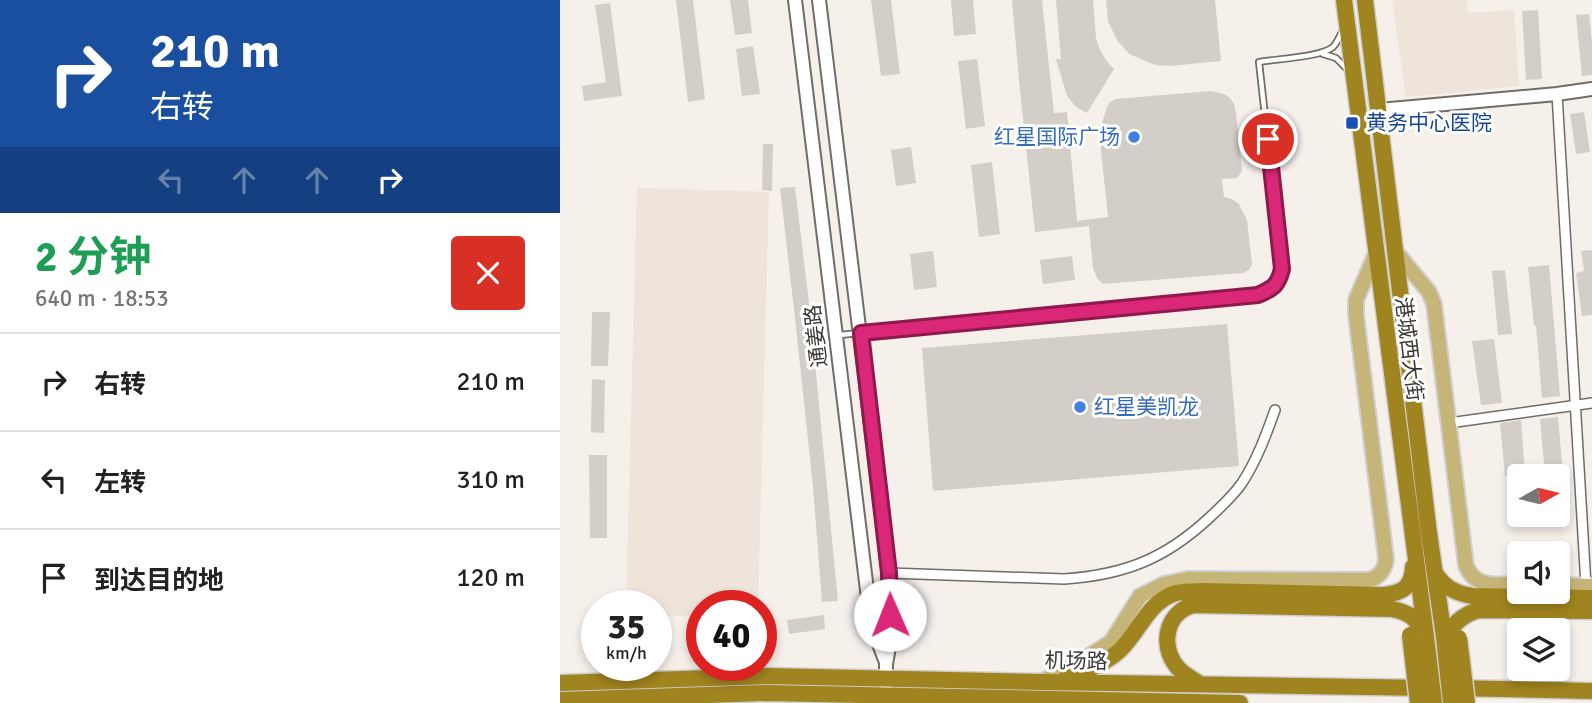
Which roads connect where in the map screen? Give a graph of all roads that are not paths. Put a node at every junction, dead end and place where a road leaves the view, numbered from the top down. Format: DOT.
graph roads {
  1 [pos="794,0"];
  2 [pos="819,0"];
  3 [pos="1365,0"];
  4 [pos="1345,7"];
  5 [pos="1318,53"];
  6 [pos="1355,87"];
  7 [pos="1592,89"];
  8 [pos="1557,94"];
  9 [pos="1379,110"];
  10 [pos="1396,252"];
  11 [pos="1376,253"];
  12 [pos="861,333"];
  13 [pos="835,336"];
  14 [pos="1592,403"];
  15 [pos="1577,405"];
  16 [pos="1275,410"];
  17 [pos="1449,423"];
  18 [pos="1412,533"];
  19 [pos="1434,571"];
  20 [pos="889,573"];
  21 [pos="1507,584"];
  22 [pos="1570,587"];
  23 [pos="1590,590"];
  24 [pos="1592,611"];
  25 [pos="1418,636"];
  26 [pos="1451,638"];
  27 [pos="886,671"];
  28 [pos="560,682"];
  29 [pos="1049,682"];
  30 [pos="1200,684"];
  31 [pos="1592,691"];
  32 [pos="560,700"];
  33 [pos="887,700"];
  34 [pos="1049,701"];
  35 [pos="1073,703"];
  36 [pos="1221,703"];
  37 [pos="1240,703"];
  38 [pos="1418,703"];
  39 [pos="1434,703"];
  40 [pos="1451,703"];
  41 [pos="1467,703"];
  1 -- 13 [label="street, 通姜路"];
  2 -- 12 [label="street"];
  3 -- 9 [label="highway, 港城西大街"];
  4 -- 5 [label="lane"];
  4 -- 6 [label="highway, 港城西大街"];
  5 -- 6 [label="lane"];
  5 -- 12 [label="lane"];
  6 -- 11 [label="highway, 港城西大街"];
  7 -- 8 [label="street"];
  8 -- 9 [label="street"];
  8 -- 15 [label="street"];
  9 -- 10 [label="highway, 港城西大街"];
  10 -- 17 [label="main road"];
  10 -- 19 [label="highway, 港城西大街"];
  11 -- 18 [label="highway, 港城西大街"];
  11 -- 29 [label="main road"];
  12 -- 13 [label="lane"];
  12 -- 20 [label="street"];
  13 -- 27 [label="street, 通姜路"];
  14 -- 15 [label="street"];
  15 -- 17 [label="street"];
  15 -- 23 [label="street"];
  16 -- 20 [label="street"];
  17 -- 21 [label="main road"];
  18 -- 25 [label="highway, 港城西大街"];
  18 -- 29 [label="highway"];
  19 -- 23 [label="highway"];
  19 -- 26 [label="highway, 港城西大街"];
  20 -- 27 [label="street"];
  22 -- 23 [label="main road"];
  24 -- 26 [label="highway"];
  25 -- 30 [label="highway"];
  25 -- 38 [label="highway, bridge"];
  25 -- 39 [label="highway, 港城西大街, bridge"];
  26 -- 40 [label="highway, 港城西大街, bridge"];
  26 -- 41 [label="highway, bridge"];
  27 -- 28 [label="highway, 机场路"];
  27 -- 29 [label="highway, 机场路"];
  27 -- 33 [label="street"];
  29 -- 30 [label="highway, 机场路"];
  30 -- 31 [label="highway, 机场路"];
  32 -- 33 [label="highway, 机场路"];
  33 -- 34 [label="highway, 机场路"];
  34 -- 35 [label="highway"];
  34 -- 36 [label="highway, 机场路"];
  36 -- 37 [label="highway, 机场路"];
}
